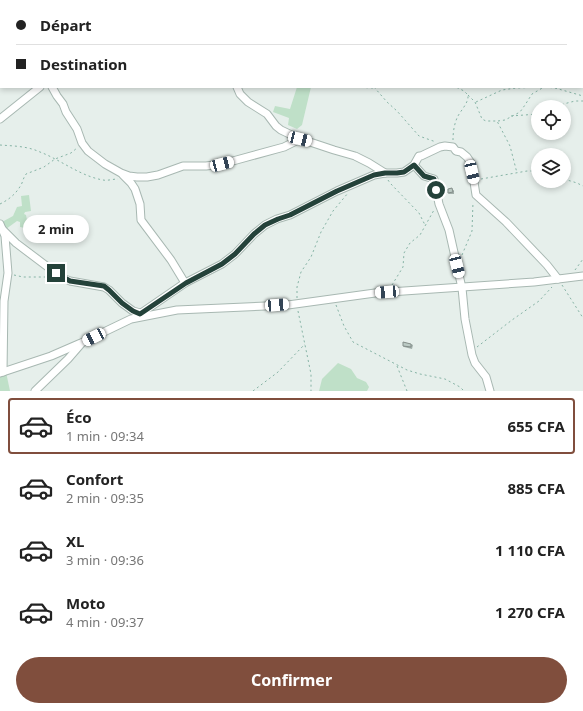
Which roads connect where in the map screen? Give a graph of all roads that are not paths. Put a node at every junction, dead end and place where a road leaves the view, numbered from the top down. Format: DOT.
graph roads {
  1 [pos="39,88"];
  2 [pos="52,88"];
  3 [pos="237,88"];
  4 [pos="0,119"];
  5 [pos="300,139"];
  6 [pos="414,165"];
  7 [pos="385,173"];
  8 [pos="124,175"];
  9 [pos="1,227"];
  10 [pos="583,276"];
  11 [pos="558,279"];
  12 [pos="186,283"];
  13 [pos="462,288"];
  14 [pos="140,314"];
  15 [pos="150,315"];
  16 [pos="131,319"];
  17 [pos="81,343"];
  18 [pos="1,372"];
  19 [pos="34,391"];
  20 [pos="490,391"];
  1 -- 4 [label="street"];
  2 -- 8 [label="street"];
  3 -- 5 [label="street"];
  5 -- 7 [label="street"];
  5 -- 8 [label="street"];
  6 -- 7 [label="street"];
  6 -- 11 [label="street"];
  6 -- 13 [label="street"];
  7 -- 12 [label="street"];
  8 -- 12 [label="street"];
  9 -- 14 [label="street"];
  9 -- 18 [label="street"];
  10 -- 11 [label="street"];
  11 -- 13 [label="street"];
  12 -- 14 [label="street"];
  13 -- 15 [label="street"];
  13 -- 20 [label="street"];
  14 -- 15 [label="street"];
  14 -- 16 [label="street"];
  15 -- 16 [label="street"];
  16 -- 17 [label="street"];
  17 -- 18 [label="street"];
  17 -- 19 [label="street"];
}
